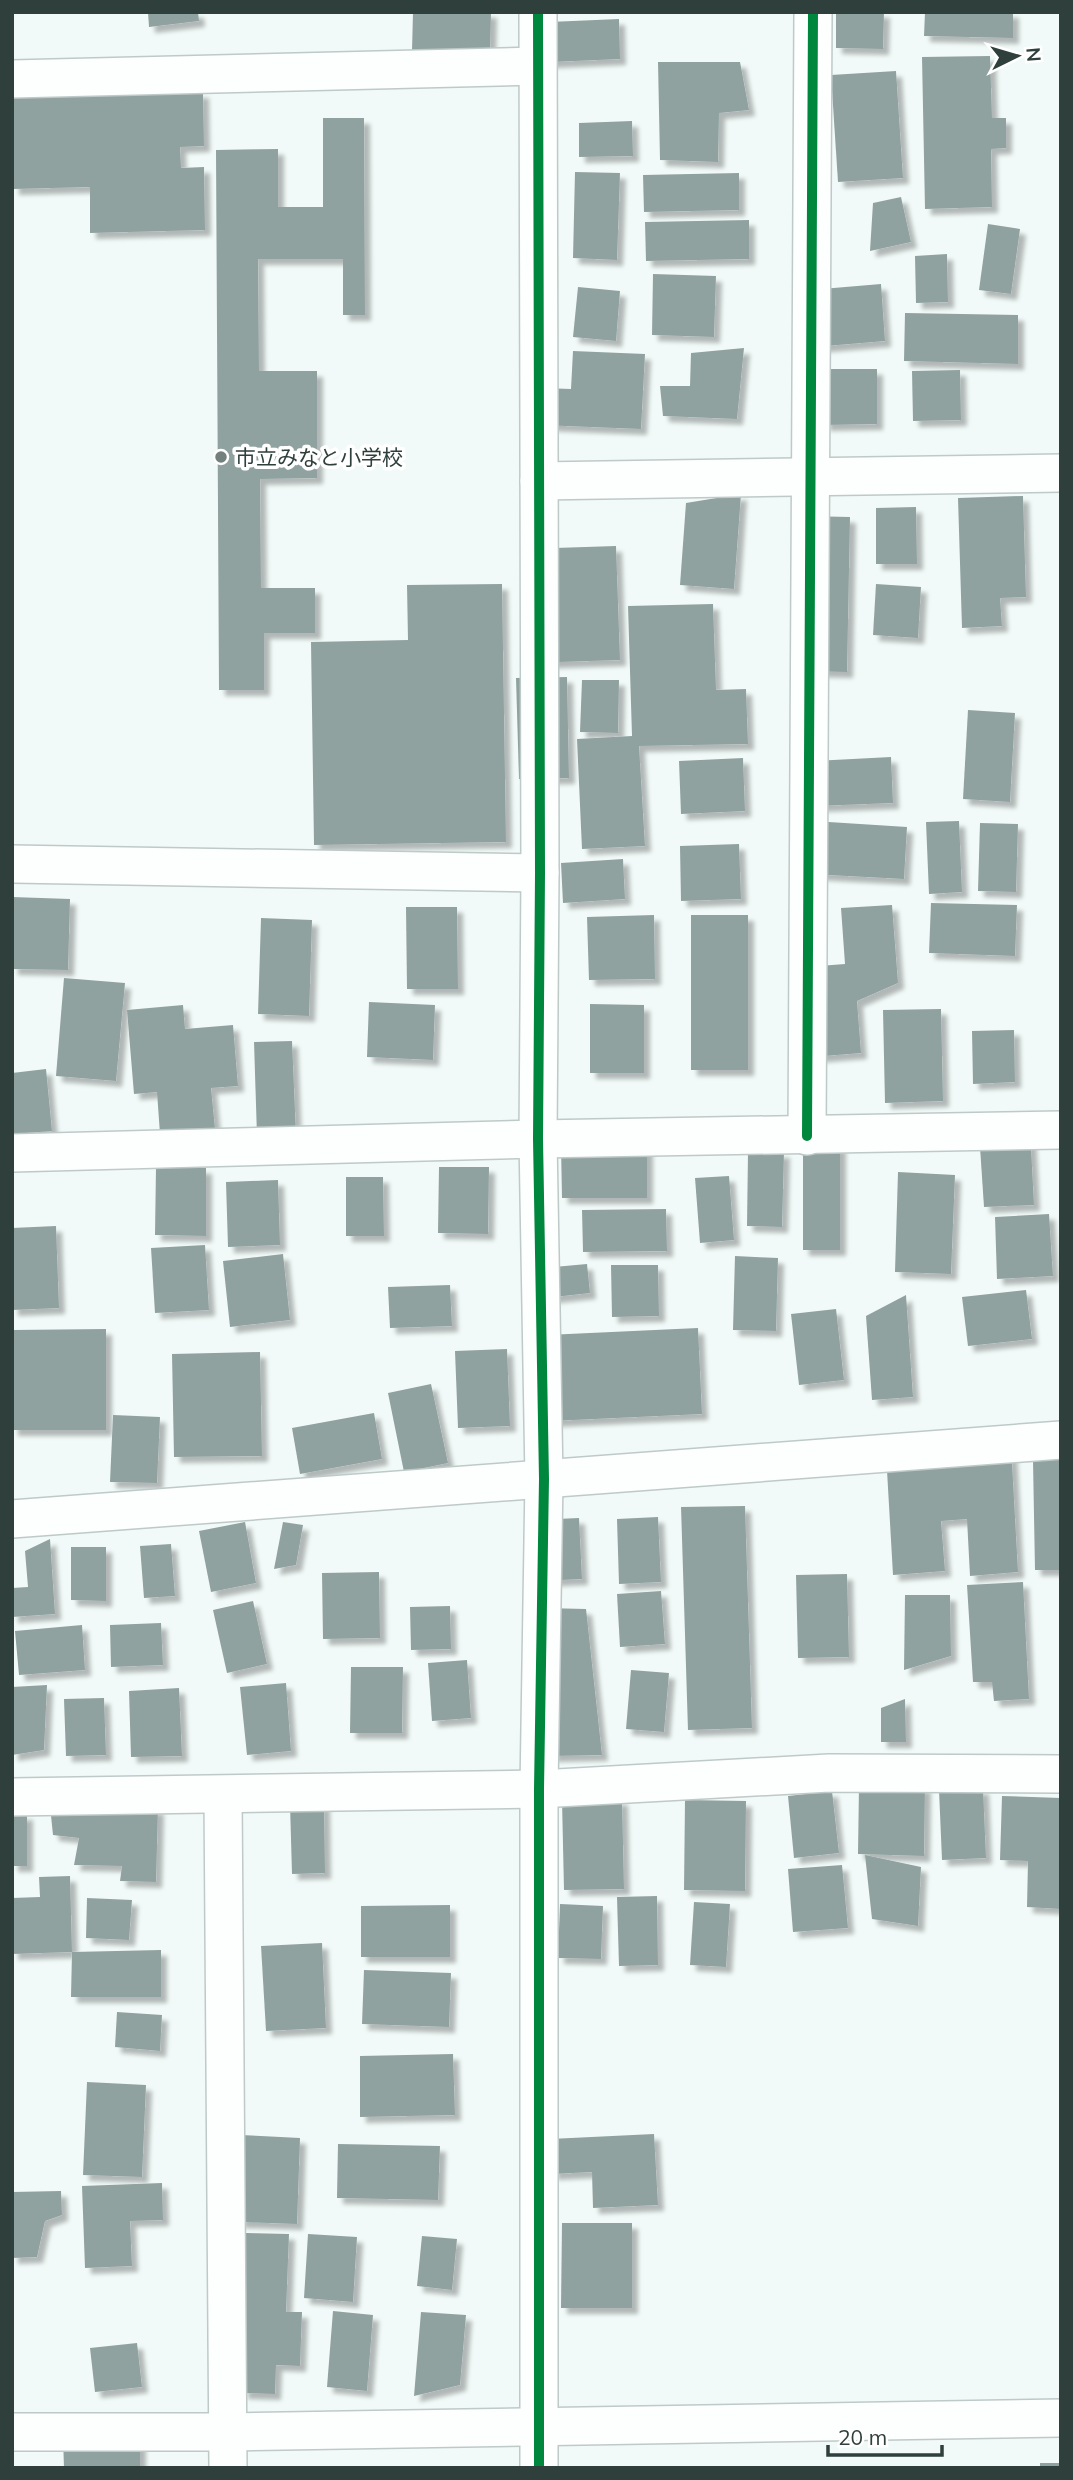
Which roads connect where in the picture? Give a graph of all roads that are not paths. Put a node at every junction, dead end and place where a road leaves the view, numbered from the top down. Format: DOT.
graph roads {
  1 [pos="538,12"];
  2 [pos="813,12"];
  3 [pos="537,66"];
  4 [pos="12,79"];
  5 [pos="1061,473"];
  6 [pos="810,477"];
  7 [pos="539,481"];
  8 [pos="12,864"];
  9 [pos="540,873"];
  10 [pos="1061,1129"];
  11 [pos="807,1136"];
  12 [pos="538,1139"];
  13 [pos="12,1153"];
  14 [pos="1061,1440"];
  15 [pos="544,1479"];
  16 [pos="12,1519"];
  17 [pos="1061,1774"];
  18 [pos="539,1789"];
  19 [pos="223,1795"];
  20 [pos="12,1797"];
  21 [pos="1061,2418"];
  22 [pos="539,2427"];
  23 [pos="12,2432"];
  24 [pos="227,2432"];
  25 [pos="228,2468"];
  26 [pos="539,2468"];
  1 -- 3 [label="street"];
  2 -- 6 [label="street"];
  3 -- 4 [label="street"];
  3 -- 7 [label="street"];
  5 -- 6 [label="street"];
  6 -- 7 [label="street"];
  6 -- 11 [label="street"];
  7 -- 9 [label="street"];
  8 -- 9 [label="street"];
  9 -- 12 [label="street"];
  10 -- 11 [label="street"];
  11 -- 12 [label="street"];
  12 -- 13 [label="street"];
  12 -- 15 [label="street"];
  14 -- 15 [label="street"];
  15 -- 16 [label="street"];
  15 -- 18 [label="street"];
  17 -- 18 [label="street"];
  18 -- 19 [label="street"];
  18 -- 22 [label="street"];
  19 -- 20 [label="street"];
  19 -- 24 [label="street"];
  21 -- 22 [label="street"];
  22 -- 24 [label="street"];
  22 -- 26 [label="street"];
  23 -- 24 [label="street"];
  24 -- 25 [label="street"];
}
